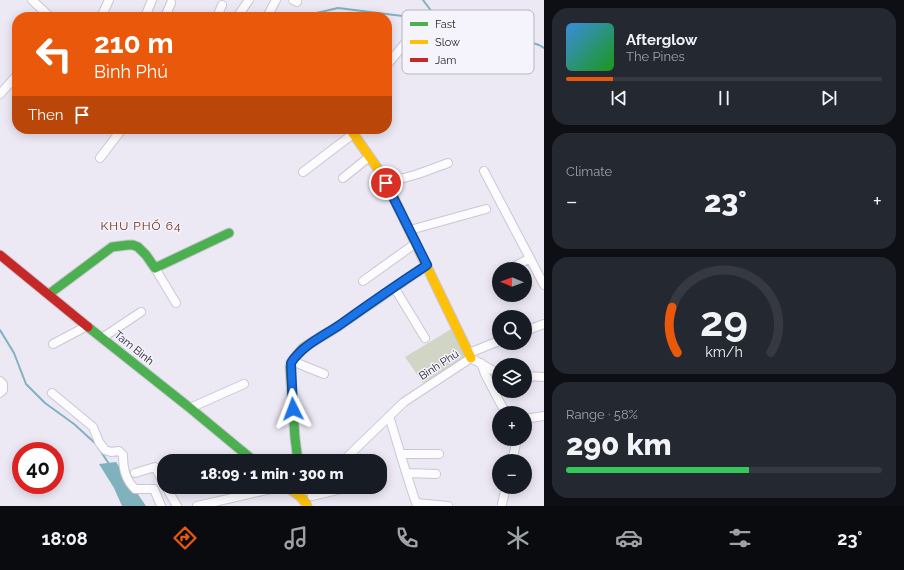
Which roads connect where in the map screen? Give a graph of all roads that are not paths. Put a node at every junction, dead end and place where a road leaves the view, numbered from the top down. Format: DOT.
graph roads {
  1 [pos="32,0"];
  2 [pos="110,0"];
  3 [pos="152,0"];
  4 [pos="249,0"];
  5 [pos="276,0"];
  6 [pos="171,3"];
  7 [pos="222,5"];
  8 [pos="45,12"];
  9 [pos="103,12"];
  10 [pos="147,12"];
  11 [pos="167,12"];
  12 [pos="219,12"];
  13 [pos="241,12"];
  14 [pos="270,12"];
  15 [pos="402,47"];
  16 [pos="392,59"];
  17 [pos="12,81"];
  18 [pos="0,94"];
  19 [pos="118,134"];
  20 [pos="347,134"];
  21 [pos="353,134"];
  22 [pos="369,157"];
  23 [pos="100,158"];
  24 [pos="448,163"];
  25 [pos="484,171"];
  26 [pos="303,172"];
  27 [pos="343,178"];
  28 [pos="386,183"];
  29 [pos="486,209"];
  30 [pos="410,230"];
  31 [pos="229,233"];
  32 [pos="416,243"];
  33 [pos="0,254"];
  34 [pos="530,258"];
  35 [pos="523,262"];
  36 [pos="427,265"];
  37 [pos="155,268"];
  38 [pos="363,281"];
  39 [pos="544,285"];
  40 [pos="394,287"];
  41 [pos="48,294"];
  42 [pos="176,303"];
  43 [pos="141,312"];
  44 [pos="544,324"];
  45 [pos="87,326"];
  46 [pos="532,328"];
  47 [pos="102,338"];
  48 [pos="425,338"];
  49 [pos="53,344"];
  50 [pos="492,344"];
  51 [pos="470,355"];
  52 [pos="292,361"];
  53 [pos="481,363"];
  54 [pos="492,370"];
  55 [pos="324,374"];
  56 [pos="532,376"];
  57 [pos="544,377"];
  58 [pos="0,381"];
  59 [pos="244,384"];
  60 [pos="0,393"];
  61 [pos="52,393"];
  62 [pos="502,406"];
  63 [pos="190,408"];
  64 [pos="389,416"];
  65 [pos="544,416"];
  66 [pos="532,418"];
  67 [pos="246,454"];
  68 [pos="297,454"];
  69 [pos="350,454"];
  70 [pos="401,454"];
  71 [pos="439,454"];
  72 [pos="157,471"];
  73 [pos="134,473"];
  74 [pos="407,473"];
  75 [pos="436,474"];
  76 [pos="170,494"];
  77 [pos="249,494"];
  78 [pos="297,494"];
  79 [pos="327,494"];
  80 [pos="504,494"];
  81 [pos="307,500"];
  82 [pos="502,504"];
  83 [pos="161,506"];
  84 [pos="177,506"];
  85 [pos="197,506"];
  86 [pos="448,506"];
  1 -- 8 [label="street"];
  2 -- 9 [label="street"];
  3 -- 10 [label="street"];
  4 -- 13 [label="street"];
  5 -- 14 [label="street"];
  6 -- 11 [label="street"];
  7 -- 12 [label="street"];
  15 -- 16 [label="street"];
  17 -- 18 [label="street"];
  19 -- 23 [label="street"];
  20 -- 26 [label="street"];
  21 -- 22 [label="street, Bình Phú"];
  22 -- 27 [label="street"];
  22 -- 28 [label="street, Bình Phú"];
  24 -- 28 [label="street"];
  25 -- 34 [label="street"];
  28 -- 30 [label="street, Bình Phú"];
  29 -- 30 [label="street"];
  30 -- 32 [label="street, Bình Phú"];
  31 -- 37 [label="street"];
  32 -- 36 [label="street, Bình Phú"];
  32 -- 38 [label="street"];
  33 -- 41 [label="street, Tam Bình"];
  34 -- 35 [label="street"];
  34 -- 39 [label="street"];
  36 -- 40 [label="street"];
  36 -- 51 [label="street, Bình Phú"];
  37 -- 41 [label="street"];
  37 -- 42 [label="street"];
  40 -- 48 [label="street"];
  40 -- 52 [label="street"];
  41 -- 45 [label="street, Tam Bình"];
  43 -- 47 [label="street"];
  44 -- 46 [label="street"];
  45 -- 47 [label="street, Tam Bình"];
  45 -- 49 [label="street"];
  47 -- 63 [label="street, Tam Bình"];
  50 -- 51 [label="street"];
  51 -- 53 [label="street"];
  51 -- 64 [label="street, Bình Phú"];
  52 -- 55 [label="street"];
  52 -- 68 [label="street"];
  53 -- 54 [label="street"];
  53 -- 62 [label="street"];
  56 -- 57 [label="street"];
  58 -- 60 [label="street"];
  59 -- 63 [label="street"];
  61 -- 83 [label="street"];
  63 -- 67 [label="street, Tam Bình"];
  64 -- 69 [label="street, Bình Phú"];
  64 -- 70 [label="street"];
  65 -- 66 [label="street"];
  70 -- 71 [label="street"];
  70 -- 74 [label="street"];
  72 -- 73 [label="street"];
  74 -- 75 [label="street"];
  74 -- 86 [label="street"];
  76 -- 84 [label="street"];
  77 -- 85 [label="street"];
  78 -- 81 [label="street"];
  79 -- 81 [label="street"];
  80 -- 82 [label="street"];
}
